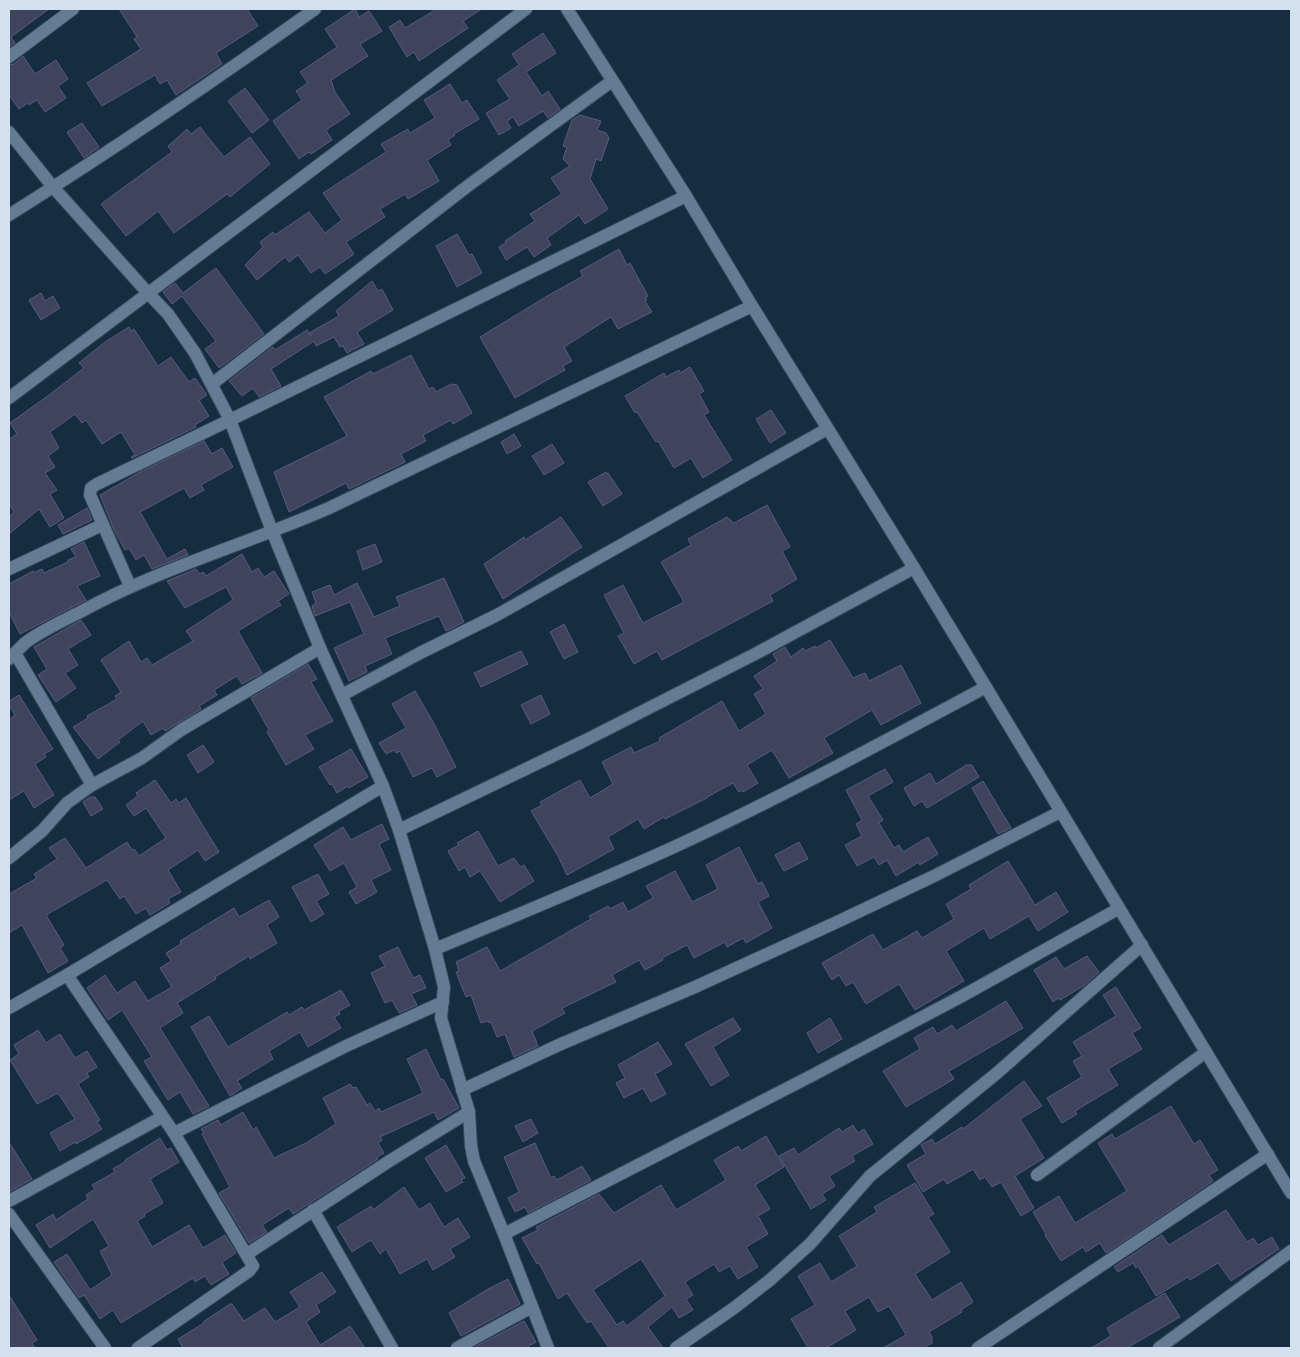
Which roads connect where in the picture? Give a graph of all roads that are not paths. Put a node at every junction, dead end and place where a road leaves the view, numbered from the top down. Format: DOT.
graph roads {
  1 [pos="73,9"];
  2 [pos="315,9"];
  3 [pos="526,9"];
  4 [pos="567,9"];
  5 [pos="9,57"];
  6 [pos="612,81"];
  7 [pos="9,132"];
  8 [pos="53,187"];
  9 [pos="686,196"];
  10 [pos="9,215"];
  11 [pos="147,292"];
  12 [pos="752,306"];
  13 [pos="212,384"];
  14 [pos="9,398"];
  15 [pos="230,420"];
  16 [pos="827,429"];
  17 [pos="102,525"];
  18 [pos="272,531"];
  19 [pos="914,568"];
  20 [pos="9,569"];
  21 [pos="130,586"];
  22 [pos="320,648"];
  23 [pos="12,656"];
  24 [pos="986,687"];
  25 [pos="342,695"];
  26 [pos="92,785"];
  27 [pos="383,786"];
  28 [pos="1060,812"];
  29 [pos="399,830"];
  30 [pos="9,858"];
  31 [pos="1118,909"];
  32 [pos="1142,945"];
  33 [pos="435,949"];
  34 [pos="68,975"];
  35 [pos="444,1002"];
  36 [pos="9,1008"];
  37 [pos="1206,1052"];
  38 [pos="462,1090"];
  39 [pos="469,1112"];
  40 [pos="162,1117"];
  41 [pos="174,1133"];
  42 [pos="1268,1154"];
  43 [pos="1037,1175"];
  44 [pos="1291,1193"];
  45 [pos="9,1201"];
  46 [pos="313,1210"];
  47 [pos="9,1214"];
  48 [pos="504,1234"];
  49 [pos="1291,1251"];
  50 [pos="247,1254"];
  51 [pos="532,1307"];
  52 [pos="104,1348"];
  53 [pos="138,1348"];
  54 [pos="392,1348"];
  55 [pos="458,1348"];
  56 [pos="548,1348"];
  57 [pos="676,1348"];
  58 [pos="978,1348"];
  59 [pos="1160,1348"];
  1 -- 5 [label="street"];
  2 -- 8 [label="street"];
  3 -- 11 [label="street"];
  4 -- 6 [label="street"];
  6 -- 9 [label="street"];
  6 -- 13 [label="street"];
  7 -- 8 [label="street"];
  8 -- 10 [label="street"];
  8 -- 11 [label="street"];
  9 -- 12 [label="street"];
  9 -- 15 [label="street"];
  11 -- 13 [label="street"];
  11 -- 14 [label="street"];
  12 -- 16 [label="street"];
  12 -- 18 [label="street"];
  13 -- 15 [label="street"];
  15 -- 17 [label="street"];
  15 -- 18 [label="street"];
  16 -- 19 [label="street"];
  16 -- 25 [label="street"];
  17 -- 20 [label="street"];
  17 -- 21 [label="street"];
  18 -- 21 [label="street"];
  18 -- 22 [label="street"];
  19 -- 24 [label="street"];
  19 -- 29 [label="street"];
  21 -- 23 [label="street"];
  22 -- 25 [label="street"];
  22 -- 26 [label="street"];
  23 -- 26 [label="street"];
  24 -- 28 [label="street"];
  24 -- 33 [label="street"];
  25 -- 27 [label="street"];
  26 -- 30 [label="street"];
  27 -- 29 [label="street"];
  27 -- 34 [label="street"];
  28 -- 31 [label="street"];
  28 -- 38 [label="street"];
  29 -- 33 [label="street"];
  31 -- 32 [label="street"];
  31 -- 48 [label="street"];
  32 -- 37 [label="street"];
  32 -- 57 [label="street"];
  33 -- 35 [label="street"];
  34 -- 36 [label="street"];
  34 -- 40 [label="street"];
  35 -- 38 [label="street"];
  35 -- 41 [label="street"];
  37 -- 42 [label="street"];
  37 -- 43 [label="street"];
  38 -- 39 [label="street"];
  39 -- 46 [label="street"];
  39 -- 48 [label="street"];
  40 -- 41 [label="street"];
  40 -- 45 [label="street"];
  41 -- 50 [label="street"];
  42 -- 44 [label="street"];
  42 -- 58 [label="street"];
  46 -- 50 [label="street"];
  46 -- 54 [label="street"];
  47 -- 52 [label="street"];
  48 -- 51 [label="street"];
  49 -- 59 [label="street"];
  50 -- 53 [label="street"];
  51 -- 55 [label="street"];
  51 -- 56 [label="street"];
}
